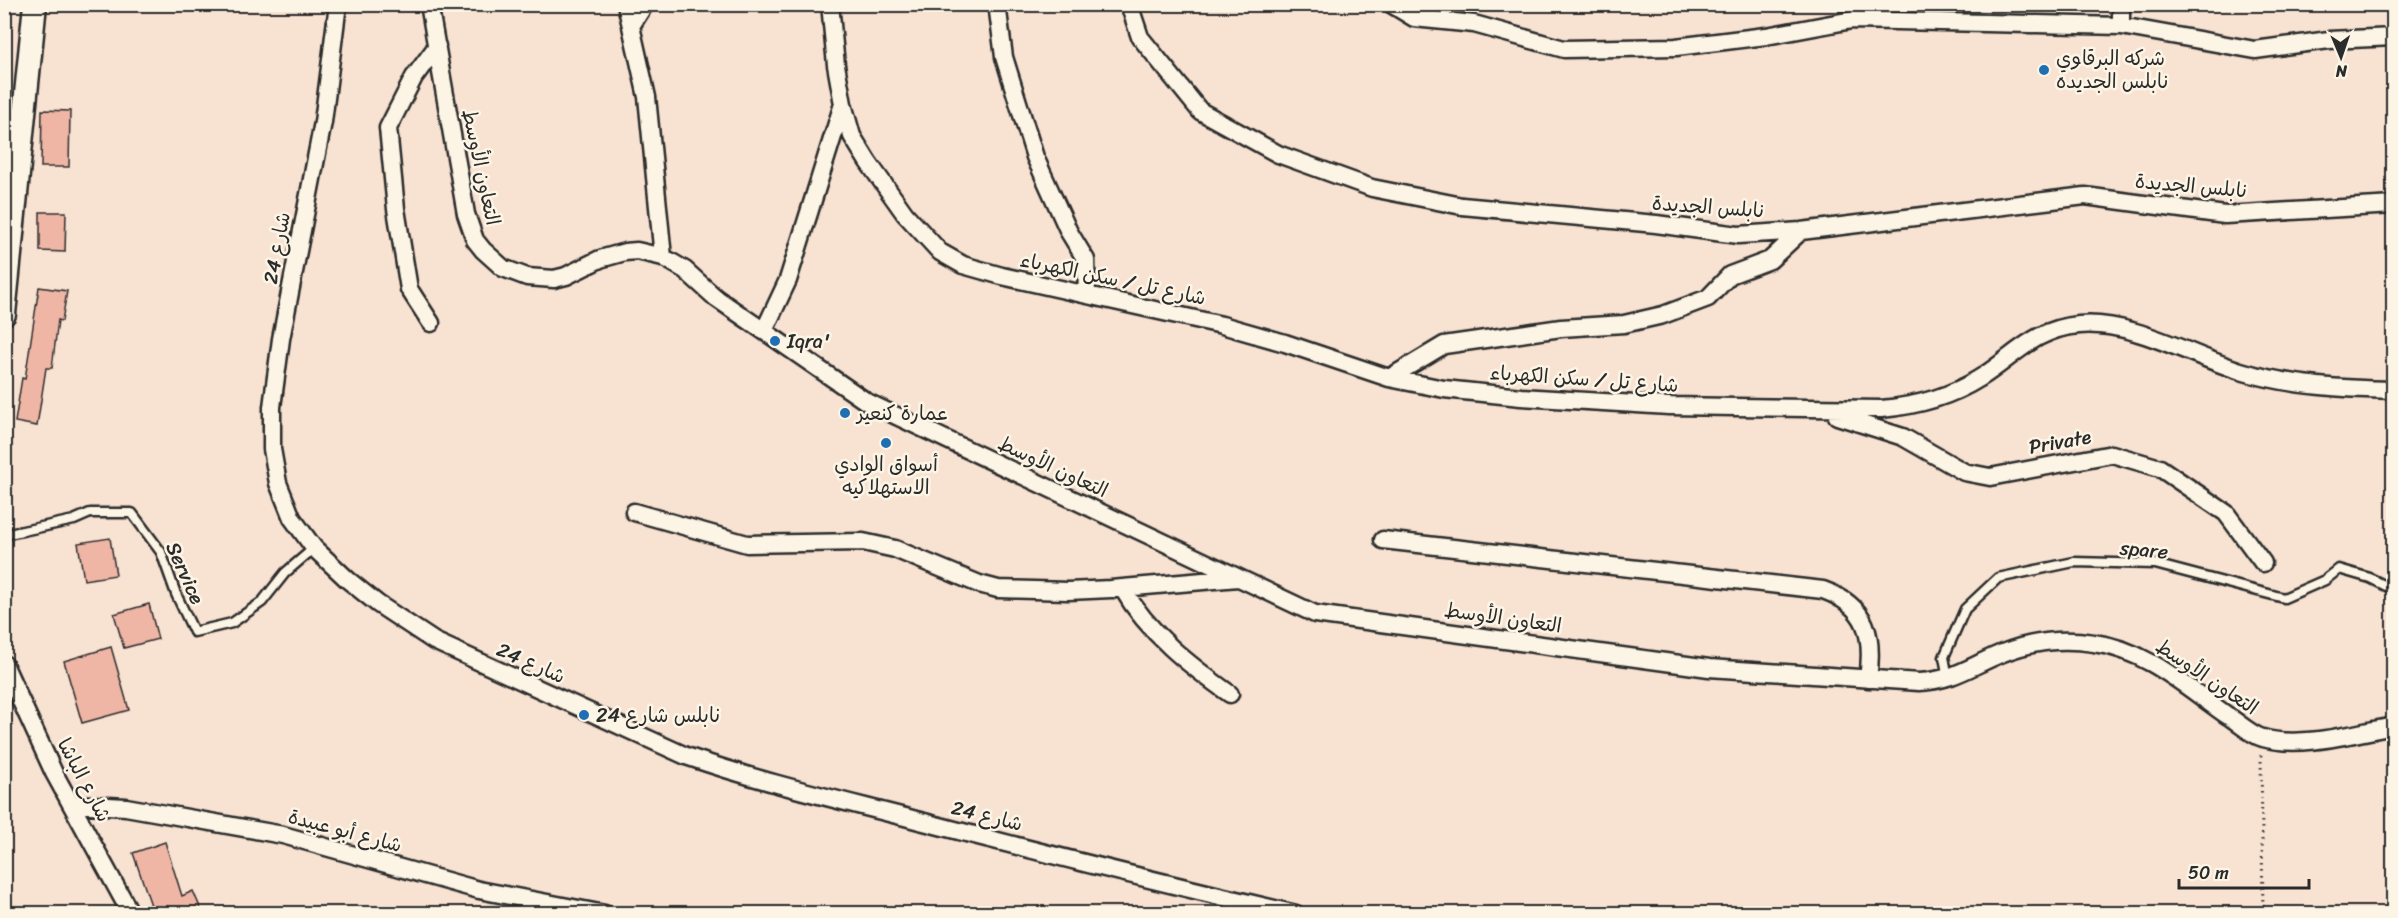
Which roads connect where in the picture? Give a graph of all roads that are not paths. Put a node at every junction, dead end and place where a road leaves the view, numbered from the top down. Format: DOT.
graph roads {
  1 [pos="35,4"];
  2 [pos="338,4"];
  3 [pos="429,4"];
  4 [pos="626,4"];
  5 [pos="645,4"];
  6 [pos="830,4"];
  7 [pos="997,4"];
  8 [pos="1130,4"];
  9 [pos="1391,4"];
  10 [pos="2121,4"];
  11 [pos="631,26"];
  12 [pos="2121,26"];
  13 [pos="2394,37"];
  14 [pos="437,46"];
  15 [pos="843,104"];
  16 [pos="2394,205"];
  17 [pos="1801,231"];
  18 [pos="663,257"];
  19 [pos="1087,294"];
  20 [pos="4,314"];
  21 [pos="431,323"];
  22 [pos="764,331"];
  23 [pos="1389,378"];
  24 [pos="2394,390"];
  25 [pos="1838,416"];
  26 [pos="634,512"];
  27 [pos="4,534"];
  28 [pos="1383,540"];
  29 [pos="314,548"];
  30 [pos="2264,563"];
  31 [pos="1239,578"];
  32 [pos="1123,589"];
  33 [pos="2394,590"];
  34 [pos="4,664"];
  35 [pos="1948,678"];
  36 [pos="1868,679"];
  37 [pos="1230,694"];
  38 [pos="2390,726"];
  39 [pos="72,804"];
  40 [pos="131,914"];
  41 [pos="605,914"];
  42 [pos="1296,914"];
  1 -- 20 [label="street"];
  2 -- 29 [label="street, شارع 24"];
  3 -- 14 [label="street, التعاون الأوسط"];
  4 -- 11 [label="street"];
  5 -- 11 [label="street"];
  6 -- 15 [label="street, شارع تل / سكن الكهرباء"];
  7 -- 19 [label="street"];
  8 -- 17 [label="street, نابلس الجديدة"];
  9 -- 12 [label="street"];
  10 -- 12 [label="street"];
  11 -- 18 [label="street"];
  12 -- 13 [label="street"];
  14 -- 18 [label="street, التعاون الأوسط"];
  14 -- 21 [label="street"];
  15 -- 19 [label="street, شارع تل / سكن الكهرباء"];
  15 -- 22 [label="street"];
  16 -- 17 [label="street, نابلس الجديدة"];
  17 -- 23 [label="street"];
  18 -- 22 [label="street, التعاون الأوسط"];
  19 -- 23 [label="street, شارع تل / سكن الكهرباء"];
  22 -- 31 [label="street, التعاون الأوسط"];
  23 -- 24 [label="street, شارع تل / سكن الكهرباء"];
  25 -- 30 [label="street, Private"];
  26 -- 32 [label="street"];
  27 -- 29 [label="lane, Service"];
  28 -- 36 [label="street"];
  29 -- 42 [label="street, شارع 24"];
  31 -- 32 [label="street"];
  31 -- 36 [label="street, التعاون الأوسط"];
  32 -- 37 [label="street"];
  33 -- 35 [label="lane, spare"];
  34 -- 39 [label="street, شارع الباشا"];
  35 -- 36 [label="street, التعاون الأوسط"];
  35 -- 38 [label="street, التعاون الأوسط"];
  39 -- 40 [label="street, شارع الباشا"];
  39 -- 41 [label="street, شارع أبو عبيدة"];
}
